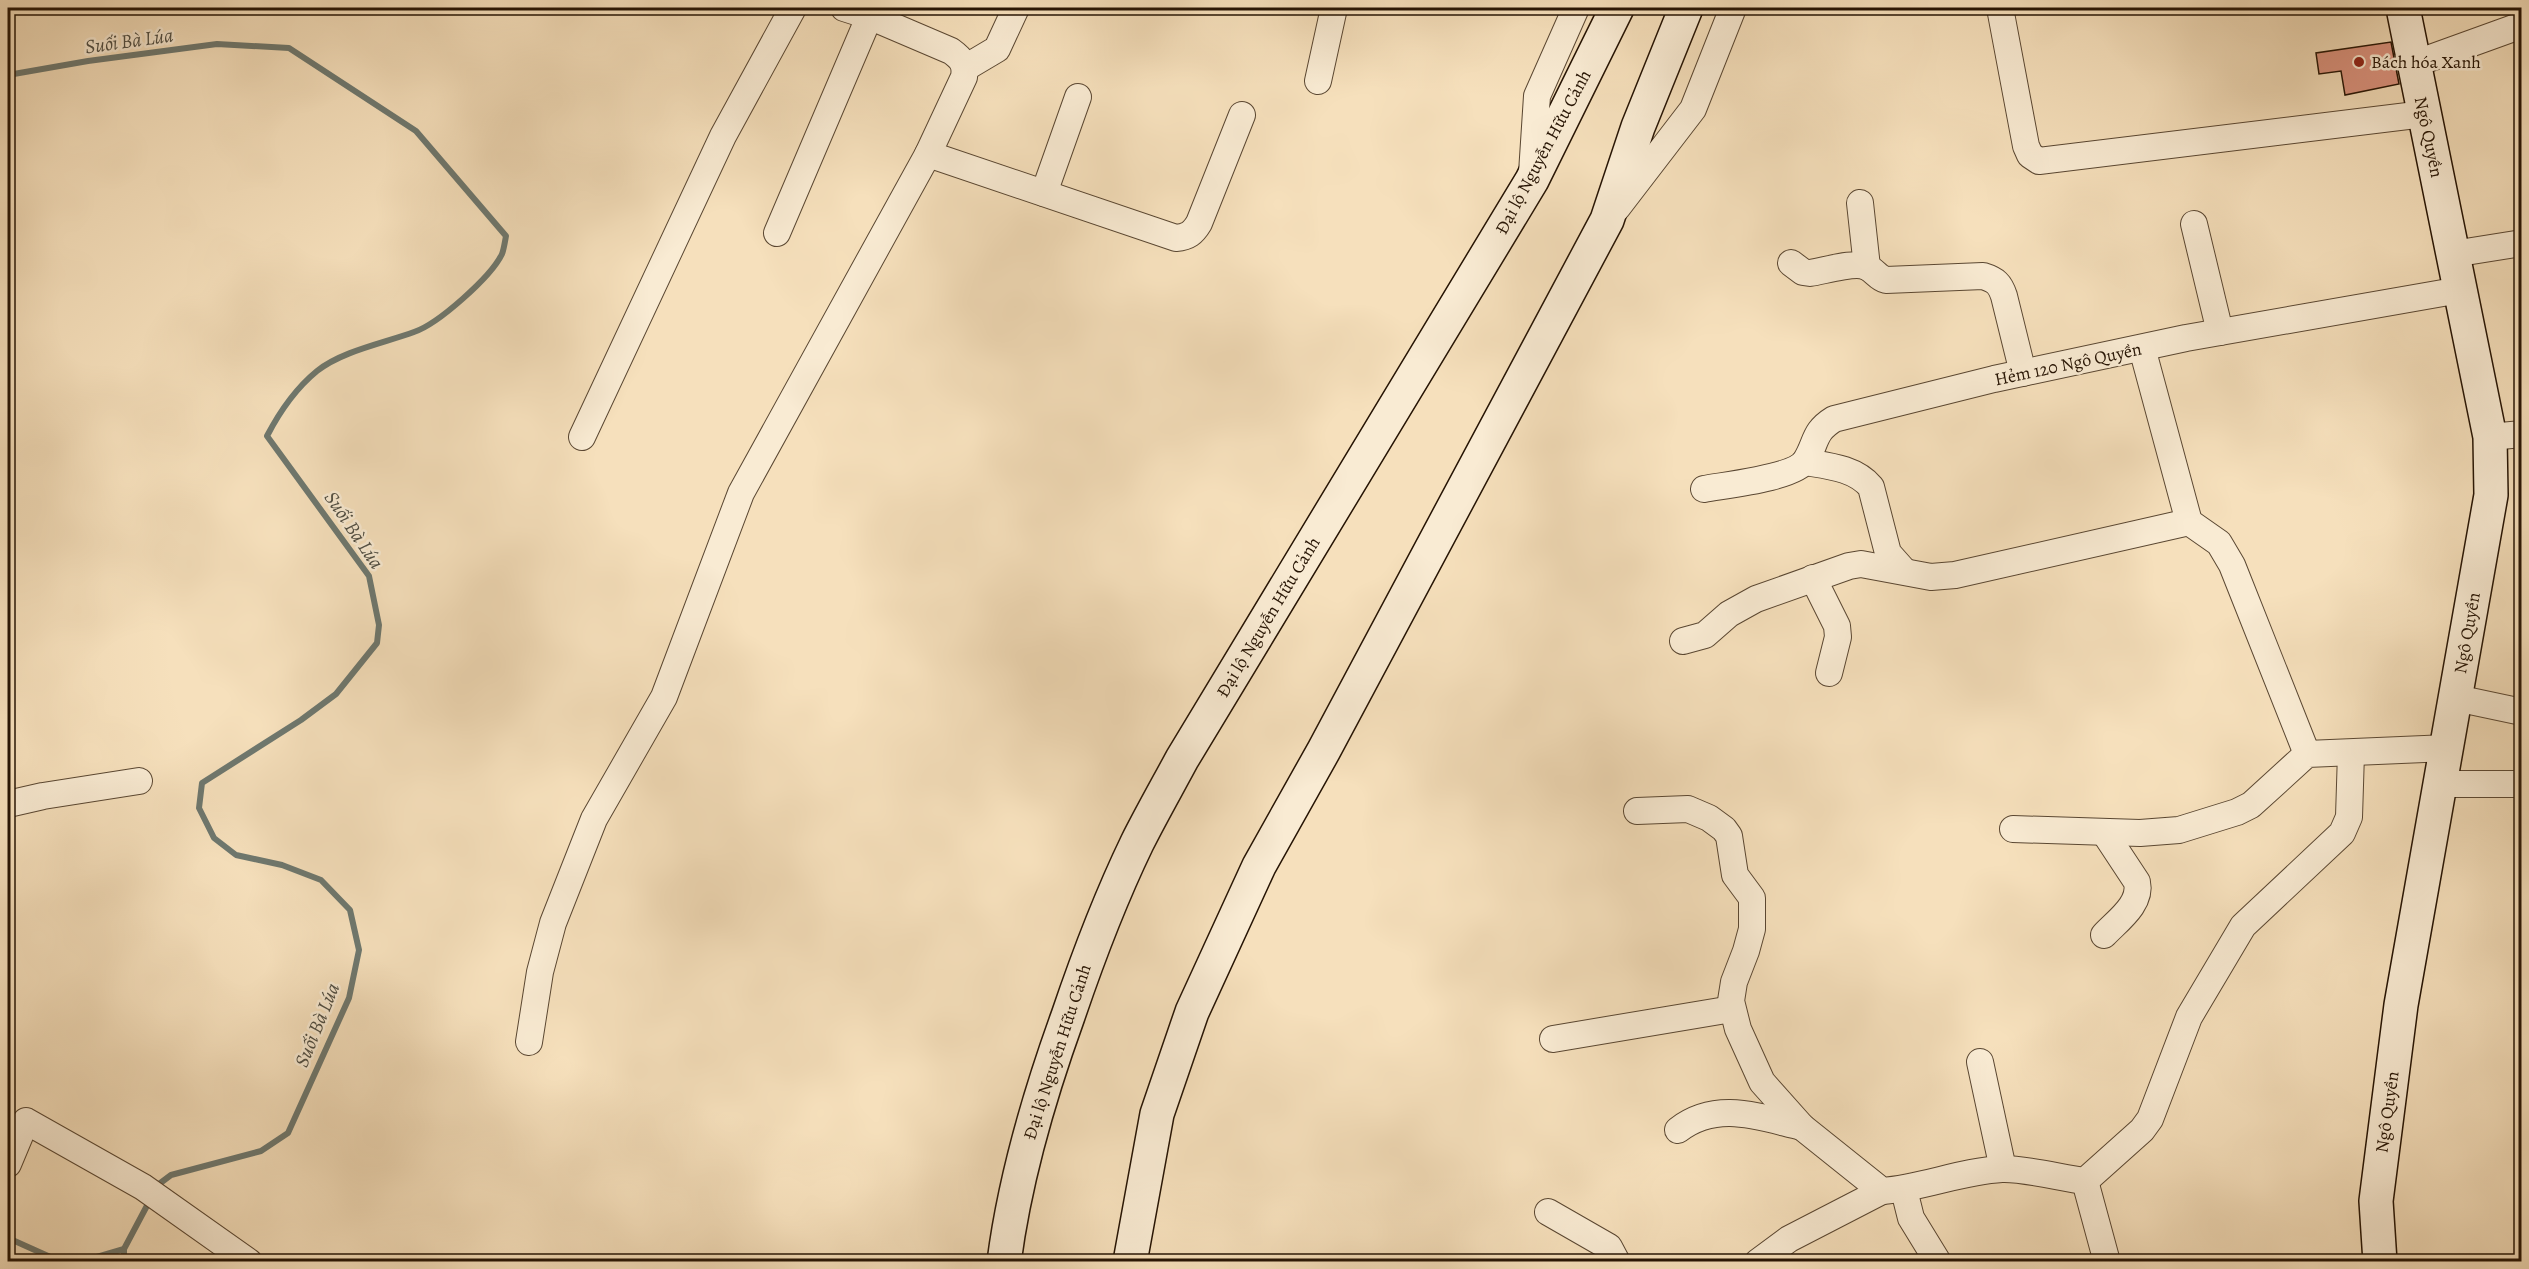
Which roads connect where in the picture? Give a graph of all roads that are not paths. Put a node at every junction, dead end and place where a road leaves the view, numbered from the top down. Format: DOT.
graph roads {
  1 [pos="793,8"];
  2 [pos="844,8"];
  3 [pos="1016,8"];
  4 [pos="1334,8"];
  5 [pos="1576,8"];
  6 [pos="1617,8"];
  7 [pos="1686,8"];
  8 [pos="1732,8"];
  9 [pos="2000,8"];
  10 [pos="2403,8"];
  11 [pos="871,12"];
  12 [pos="2521,26"];
  13 [pos="2414,64"];
  14 [pos="965,68"];
  15 [pos="1318,81"];
  16 [pos="1078,97"];
  17 [pos="1242,114"];
  18 [pos="2424,114"];
  19 [pos="928,154"];
  20 [pos="1532,180"];
  21 [pos="1044,193"];
  22 [pos="1860,203"];
  23 [pos="1607,220"];
  24 [pos="2194,224"];
  25 [pos="777,233"];
  26 [pos="2522,243"];
  27 [pos="2453,254"];
  28 [pos="1791,263"];
  29 [pos="1867,267"];
  30 [pos="2460,290"];
  31 [pos="2220,332"];
  32 [pos="2142,348"];
  33 [pos="2023,373"];
  34 [pos="2506,436"];
  35 [pos="582,437"];
  36 [pos="1805,462"];
  37 [pos="1704,489"];
  38 [pos="2189,522"];
  39 [pos="1904,571"];
  40 [pos="1814,578"];
  41 [pos="1683,641"];
  42 [pos="1829,673"];
  43 [pos="2456,698"];
  44 [pos="2522,712"];
  45 [pos="2448,748"];
  46 [pos="2351,753"];
  47 [pos="2307,754"];
  48 [pos="139,781"];
  49 [pos="2441,784"];
  50 [pos="2522,784"];
  51 [pos="8,804"];
  52 [pos="1637,812"];
  53 [pos="2013,829"];
  54 [pos="2104,832"];
  55 [pos="2104,935"];
  56 [pos="1732,1009"];
  57 [pos="1553,1039"];
  58 [pos="529,1042"];
  59 [pos="1980,1062"];
  60 [pos="1802,1127"];
  61 [pos="1678,1130"];
  62 [pos="8,1164"];
  63 [pos="2003,1169"];
  64 [pos="2085,1181"];
  65 [pos="1893,1190"];
  66 [pos="1548,1212"];
  67 [pos="249,1262"];
  68 [pos="1004,1262"];
  69 [pos="1130,1262"];
  70 [pos="1617,1262"];
  71 [pos="1758,1262"];
  72 [pos="1938,1262"];
  73 [pos="2107,1262"];
  74 [pos="2380,1262"];
  1 -- 35 [label="street"];
  2 -- 11 [label="street"];
  3 -- 14 [label="street"];
  4 -- 15 [label="street"];
  5 -- 20 [label="street"];
  6 -- 20 [label="main road, Đại lộ Nguyễn Hữu Cảnh"];
  7 -- 23 [label="main road"];
  8 -- 23 [label="street"];
  9 -- 18 [label="street"];
  10 -- 13 [label="main road, Ngô Quyền"];
  11 -- 14 [label="street"];
  11 -- 25 [label="street"];
  12 -- 13 [label="street"];
  13 -- 18 [label="main road, Ngô Quyền"];
  14 -- 19 [label="street"];
  16 -- 21 [label="street"];
  17 -- 21 [label="street"];
  18 -- 27 [label="main road, Ngô Quyền"];
  19 -- 21 [label="street"];
  19 -- 58 [label="street"];
  20 -- 68 [label="main road, Đại lộ Nguyễn Hữu Cảnh"];
  22 -- 29 [label="street"];
  23 -- 69 [label="main road"];
  24 -- 31 [label="street"];
  26 -- 27 [label="street"];
  27 -- 30 [label="main road, Ngô Quyền"];
  28 -- 29 [label="street"];
  29 -- 33 [label="street"];
  30 -- 31 [label="street, Hẻm 120 Ngô Quyền"];
  30 -- 34 [label="main road, Ngô Quyền"];
  31 -- 32 [label="street, Hẻm 120 Ngô Quyền"];
  32 -- 33 [label="street, Hẻm 120 Ngô Quyền"];
  32 -- 38 [label="street"];
  33 -- 36 [label="street, Hẻm 120 Ngô Quyền"];
  34 -- 43 [label="main road, Ngô Quyền"];
  36 -- 37 [label="street"];
  36 -- 39 [label="street"];
  38 -- 39 [label="street"];
  38 -- 47 [label="street"];
  39 -- 40 [label="street"];
  40 -- 41 [label="street"];
  40 -- 42 [label="street"];
  43 -- 44 [label="street"];
  43 -- 45 [label="main road, Ngô Quyền"];
  45 -- 46 [label="street"];
  45 -- 49 [label="main road, Ngô Quyền"];
  46 -- 47 [label="street"];
  46 -- 64 [label="street"];
  47 -- 54 [label="street"];
  48 -- 51 [label="street"];
  49 -- 50 [label="street"];
  49 -- 74 [label="main road, Ngô Quyền"];
  52 -- 56 [label="street"];
  53 -- 54 [label="street"];
  54 -- 55 [label="street"];
  56 -- 57 [label="street"];
  56 -- 60 [label="street"];
  59 -- 63 [label="street"];
  60 -- 61 [label="street"];
  60 -- 65 [label="street"];
  62 -- 67 [label="street"];
  63 -- 64 [label="street"];
  63 -- 65 [label="street"];
  64 -- 73 [label="street"];
  65 -- 71 [label="street"];
  65 -- 72 [label="street"];
  66 -- 70 [label="street"];
}
